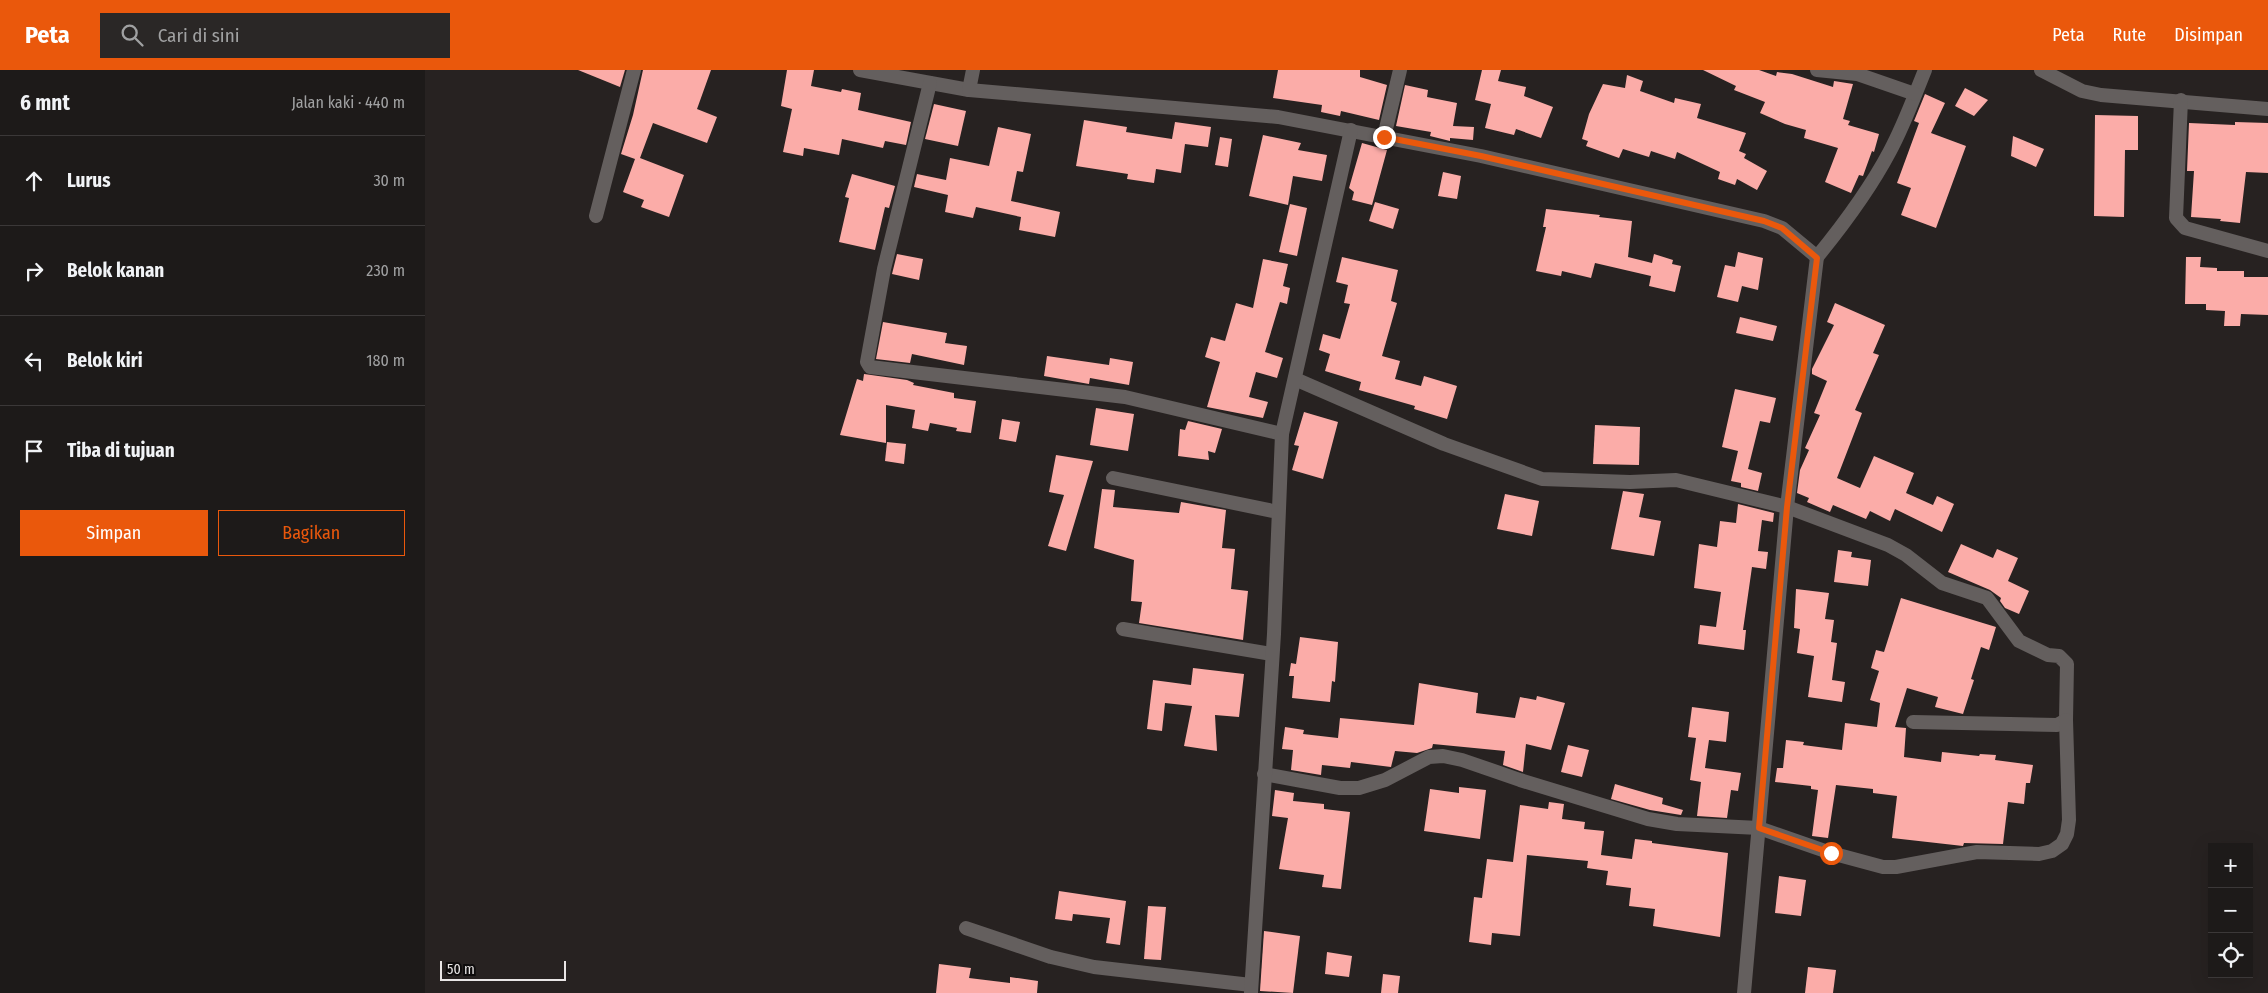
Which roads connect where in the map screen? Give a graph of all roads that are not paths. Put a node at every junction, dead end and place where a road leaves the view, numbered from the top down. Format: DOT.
graph roads {
  1 [pos="634,70"];
  2 [pos="860,70"];
  3 [pos="973,70"];
  4 [pos="1401,70"];
  5 [pos="1817,70"];
  6 [pos="1925,70"];
  7 [pos="2041,70"];
  8 [pos="930,83"];
  9 [pos="969,90"];
  10 [pos="1915,94"];
  11 [pos="2173,100"];
  12 [pos="2268,109"];
  13 [pos="1351,130"];
  14 [pos="1384,137"];
  15 [pos="596,216"];
  16 [pos="2268,251"];
  17 [pos="1817,258"];
  18 [pos="1295,378"];
  19 [pos="1282,434"];
  20 [pos="1113,478"];
  21 [pos="1787,507"];
  22 [pos="1277,512"];
  23 [pos="1123,629"];
  24 [pos="1272,654"];
  25 [pos="2066,720"];
  26 [pos="1913,722"];
  27 [pos="1264,774"];
  28 [pos="1759,828"];
  29 [pos="966,928"];
  30 [pos="1251,989"];
  31 [pos="1744,993"];
  1 -- 15 [label="street"];
  2 -- 8 [label="street"];
  3 -- 9 [label="street"];
  4 -- 14 [label="street"];
  5 -- 10 [label="street"];
  6 -- 10 [label="street"];
  7 -- 11 [label="street"];
  8 -- 9 [label="street"];
  8 -- 19 [label="street"];
  9 -- 13 [label="street"];
  10 -- 17 [label="street"];
  11 -- 12 [label="street"];
  11 -- 16 [label="street"];
  13 -- 14 [label="street"];
  13 -- 18 [label="street"];
  14 -- 17 [label="street"];
  17 -- 21 [label="street"];
  18 -- 19 [label="street"];
  18 -- 21 [label="street"];
  19 -- 22 [label="street"];
  20 -- 22 [label="street"];
  21 -- 25 [label="street"];
  21 -- 28 [label="street"];
  22 -- 24 [label="street"];
  23 -- 24 [label="street"];
  24 -- 27 [label="street"];
  25 -- 26 [label="street"];
  25 -- 28 [label="street"];
  27 -- 28 [label="street"];
  27 -- 30 [label="street"];
  28 -- 31 [label="street"];
  29 -- 30 [label="street"];
}
